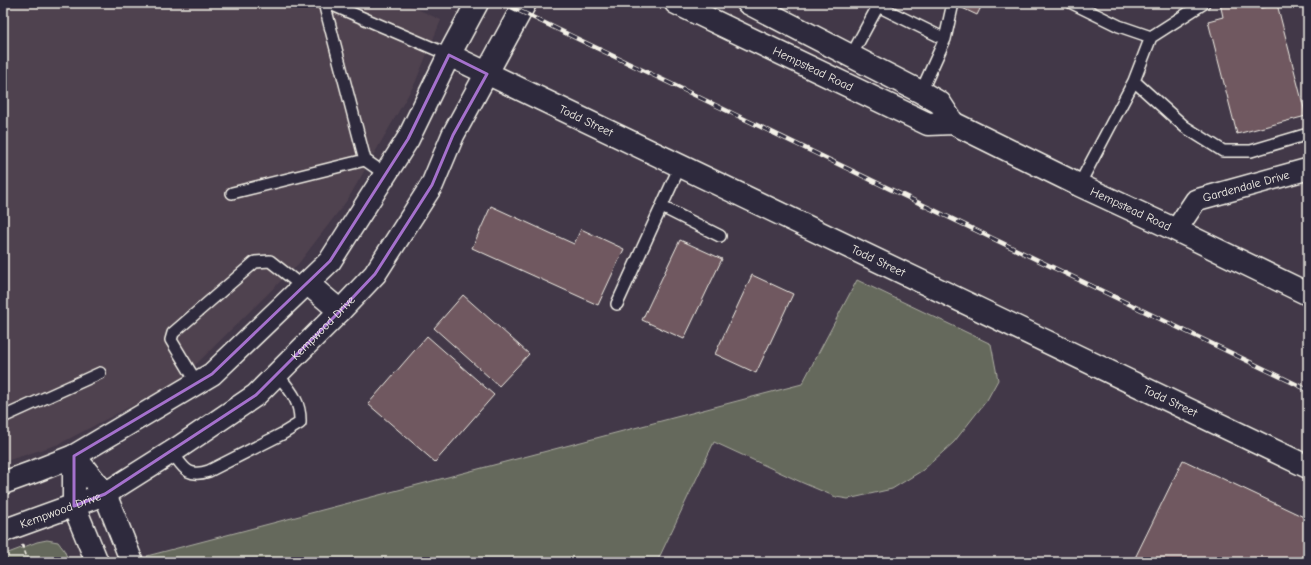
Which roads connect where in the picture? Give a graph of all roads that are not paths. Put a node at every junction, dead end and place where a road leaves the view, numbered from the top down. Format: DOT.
graph roads {
  1 [pos="324,3"];
  2 [pos="328,3"];
  3 [pos="477,3"];
  4 [pos="525,3"];
  5 [pos="676,3"];
  6 [pos="748,3"];
  7 [pos="953,3"];
  8 [pos="1072,3"];
  9 [pos="1204,3"];
  10 [pos="1151,37"];
  11 [pos="945,39"];
  12 [pos="449,55"];
  13 [pos="851,56"];
  14 [pos="487,74"];
  15 [pos="1134,81"];
  16 [pos="921,92"];
  17 [pos="953,123"];
  18 [pos="1308,134"];
  19 [pos="364,160"];
  20 [pos="680,166"];
  21 [pos="1308,169"];
  22 [pos="385,174"];
  23 [pos="1079,185"];
  24 [pos="232,193"];
  25 [pos="662,207"];
  26 [pos="1176,230"];
  27 [pos="720,236"];
  28 [pos="305,285"];
  29 [pos="1308,294"];
  30 [pos="617,304"];
  31 [pos="340,311"];
  32 [pos="100,373"];
  33 [pos="277,374"];
  34 [pos="197,383"];
  35 [pos="3,418"];
  36 [pos="172,452"];
  37 [pos="74,456"];
  38 [pos="1308,467"];
  39 [pos="3,483"];
  40 [pos="105,494"];
  41 [pos="74,506"];
  42 [pos="3,531"];
  43 [pos="96,562"];
  44 [pos="132,562"];
  1 -- 19 [label="lane"];
  2 -- 12 [label="lane"];
  3 -- 12 [label="main road"];
  4 -- 14 [label="main road, Kempwood Drive"];
  5 -- 17 [label="main road, Hempstead Road"];
  6 -- 13 [label="main road"];
  7 -- 11 [label="lane"];
  8 -- 10 [label="lane"];
  9 -- 10 [label="lane"];
  10 -- 15 [label="lane"];
  11 -- 13 [label="lane"];
  11 -- 16 [label="lane"];
  12 -- 14 [label="main road, Todd Street"];
  12 -- 22 [label="main road"];
  13 -- 16 [label="main road"];
  14 -- 20 [label="main road, Todd Street"];
  14 -- 31 [label="main road, Kempwood Drive"];
  15 -- 18 [label="lane"];
  15 -- 23 [label="lane"];
  16 -- 17 [label="main road"];
  17 -- 23 [label="main road, Hempstead Road"];
  19 -- 22 [label="lane"];
  19 -- 24 [label="lane"];
  20 -- 25 [label="lane"];
  20 -- 38 [label="main road, Todd Street"];
  21 -- 26 [label="street, Gardendale Drive"];
  22 -- 28 [label="main road"];
  23 -- 26 [label="main road, Hempstead Road"];
  25 -- 27 [label="lane"];
  25 -- 30 [label="lane"];
  26 -- 29 [label="main road, Hempstead Road"];
  28 -- 31 [label="main road"];
  28 -- 34 [label="main road"];
  28 -- 34 [label="lane"];
  31 -- 33 [label="main road, Kempwood Drive"];
  32 -- 35 [label="lane"];
  33 -- 36 [label="main road, Kempwood Drive"];
  33 -- 36 [label="lane"];
  34 -- 37 [label="main road"];
  36 -- 40 [label="main road, Kempwood Drive"];
  37 -- 39 [label="main road"];
  37 -- 40 [label="main road"];
  37 -- 41 [label="main road"];
  40 -- 41 [label="main road, Kempwood Drive"];
  40 -- 44 [label="main road"];
  41 -- 42 [label="main road, Kempwood Drive"];
  41 -- 43 [label="main road"];
}
